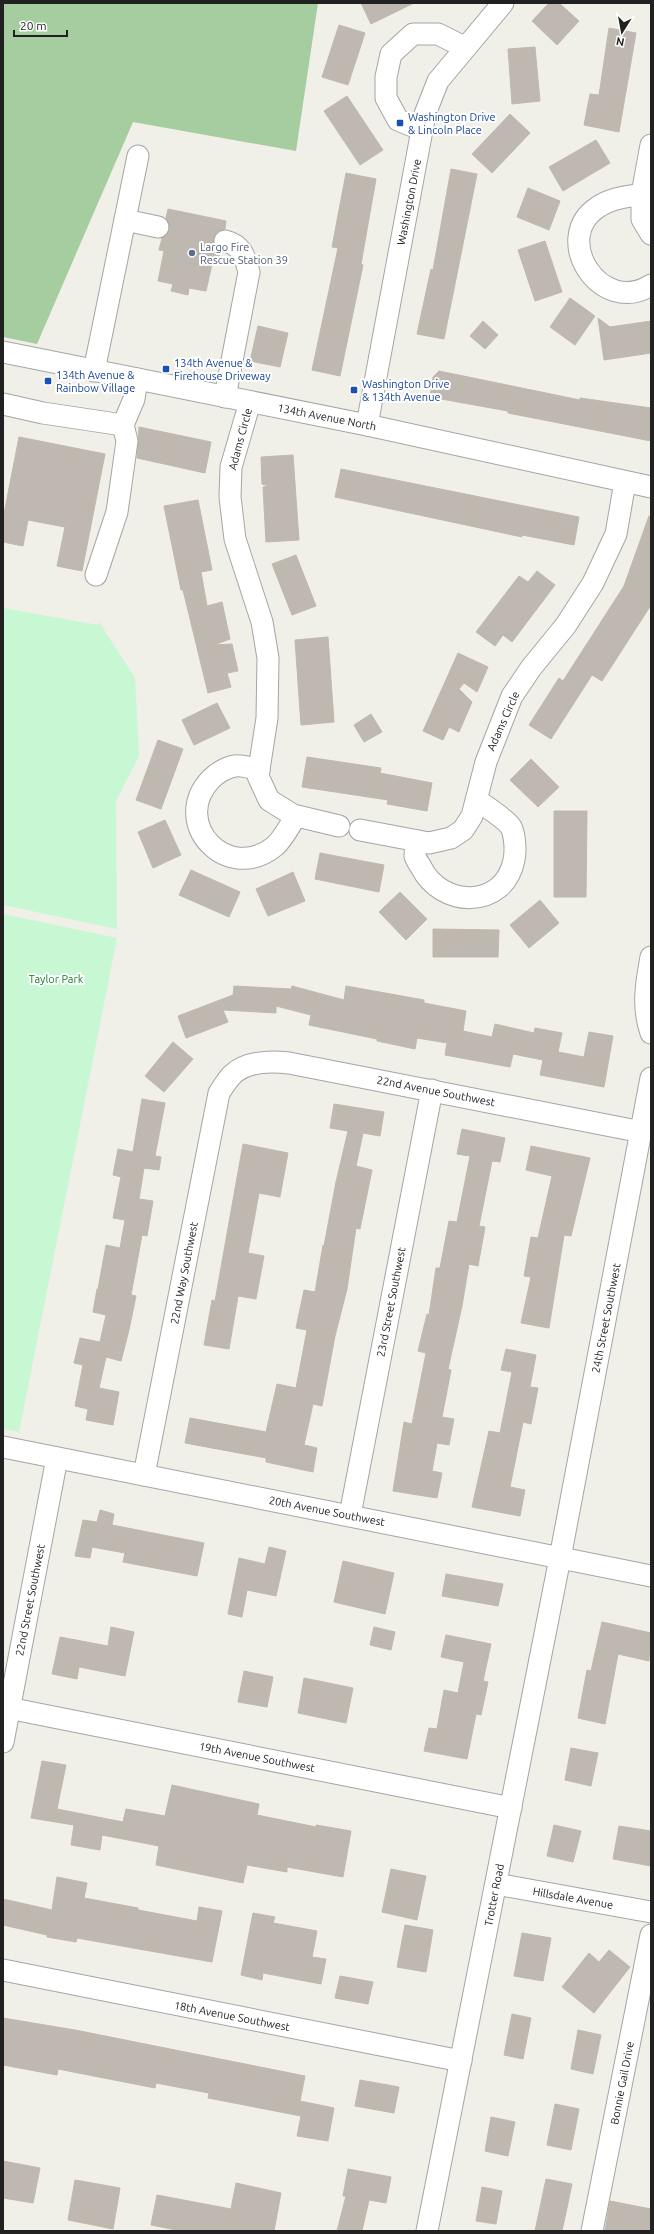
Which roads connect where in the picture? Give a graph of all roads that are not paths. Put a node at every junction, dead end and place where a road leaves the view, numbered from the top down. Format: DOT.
graph roads {
  1 [pos="503,3"];
  2 [pos="464,47"];
  3 [pos="422,130"];
  4 [pos="651,145"];
  5 [pos="138,156"];
  6 [pos="642,194"];
  7 [pos="125,220"];
  8 [pos="158,227"];
  9 [pos="651,234"];
  10 [pos="225,241"];
  11 [pos="651,285"];
  12 [pos="3,352"];
  13 [pos="94,370"];
  14 [pos="137,379"];
  15 [pos="225,397"];
  16 [pos="250,402"];
  17 [pos="3,404"];
  18 [pos="123,425"];
  19 [pos="367,425"];
  20 [pos="625,482"];
  21 [pos="651,487"];
  22 [pos="96,575"];
  23 [pos="259,770"];
  24 [pos="477,800"];
  25 [pos="296,816"];
  26 [pos="339,826"];
  27 [pos="360,830"];
  28 [pos="417,841"];
  29 [pos="651,957"];
  30 [pos="651,1033"];
  31 [pos="232,1074"];
  32 [pos="651,1078"];
  33 [pos="432,1090"];
  34 [pos="642,1132"];
  35 [pos="3,1447"];
  36 [pos="57,1458"];
  37 [pos="144,1474"];
  38 [pos="350,1515"];
  39 [pos="560,1558"];
  40 [pos="651,1576"];
  41 [pos="6,1708"];
  42 [pos="3,1742"];
  43 [pos="511,1808"];
  44 [pos="496,1884"];
  45 [pos="651,1912"];
  46 [pos="651,1935"];
  47 [pos="3,1970"];
  48 [pos="461,2061"];
  49 [pos="427,2231"];
  50 [pos="592,2231"];
  1 -- 2 [label="street, Washington Drive"];
  2 -- 3 [label="street, Washington Drive"];
  2 -- 3 [label="street"];
  3 -- 19 [label="street, Washington Drive"];
  4 -- 6 [label="street"];
  5 -- 7 [label="street"];
  6 -- 9 [label="street"];
  6 -- 11 [label="street"];
  7 -- 8 [label="street"];
  7 -- 13 [label="street"];
  10 -- 15 [label="street"];
  12 -- 13 [label="street, 134th Avenue North"];
  13 -- 14 [label="street, 134th Avenue North"];
  14 -- 15 [label="street, 134th Avenue North"];
  14 -- 18 [label="street"];
  15 -- 16 [label="street, 134th Avenue North"];
  16 -- 19 [label="street, 134th Avenue North"];
  16 -- 23 [label="street, Adams Circle"];
  17 -- 18 [label="street"];
  18 -- 22 [label="street"];
  19 -- 20 [label="street, 134th Avenue North"];
  20 -- 21 [label="street, 134th Avenue North"];
  20 -- 24 [label="street, Adams Circle"];
  23 -- 25 [label="street, Adams Circle"];
  23 -- 25 [label="street"];
  24 -- 28 [label="street, Adams Circle"];
  24 -- 28 [label="street"];
  25 -- 26 [label="street, Adams Circle"];
  27 -- 28 [label="street, Adams Circle"];
  29 -- 30 [label="street"];
  31 -- 33 [label="street, 22nd Avenue Southwest"];
  31 -- 37 [label="street, 22nd Way Southwest"];
  32 -- 34 [label="street, 24th Street Southwest"];
  33 -- 34 [label="street, 22nd Avenue Southwest"];
  33 -- 38 [label="street, 23rd Street Southwest"];
  34 -- 39 [label="street, 24th Street Southwest"];
  35 -- 36 [label="street, 20th Avenue Southwest"];
  36 -- 37 [label="street, 20th Avenue Southwest"];
  36 -- 41 [label="street, 22nd Street Southwest"];
  37 -- 38 [label="street, 20th Avenue Southwest"];
  38 -- 39 [label="street, 20th Avenue Southwest"];
  39 -- 40 [label="street, 20th Avenue Southwest"];
  39 -- 43 [label="street, Trotter Road"];
  41 -- 42 [label="street, 22nd Street Southwest"];
  41 -- 43 [label="street, 19th Avenue Southwest"];
  43 -- 44 [label="street, Trotter Road"];
  44 -- 45 [label="street, Hillsdale Avenue"];
  44 -- 48 [label="street, Trotter Road"];
  46 -- 50 [label="street, Bonnie Gail Drive"];
  47 -- 48 [label="street, 18th Avenue Southwest"];
  48 -- 49 [label="street, Trotter Road"];
}
